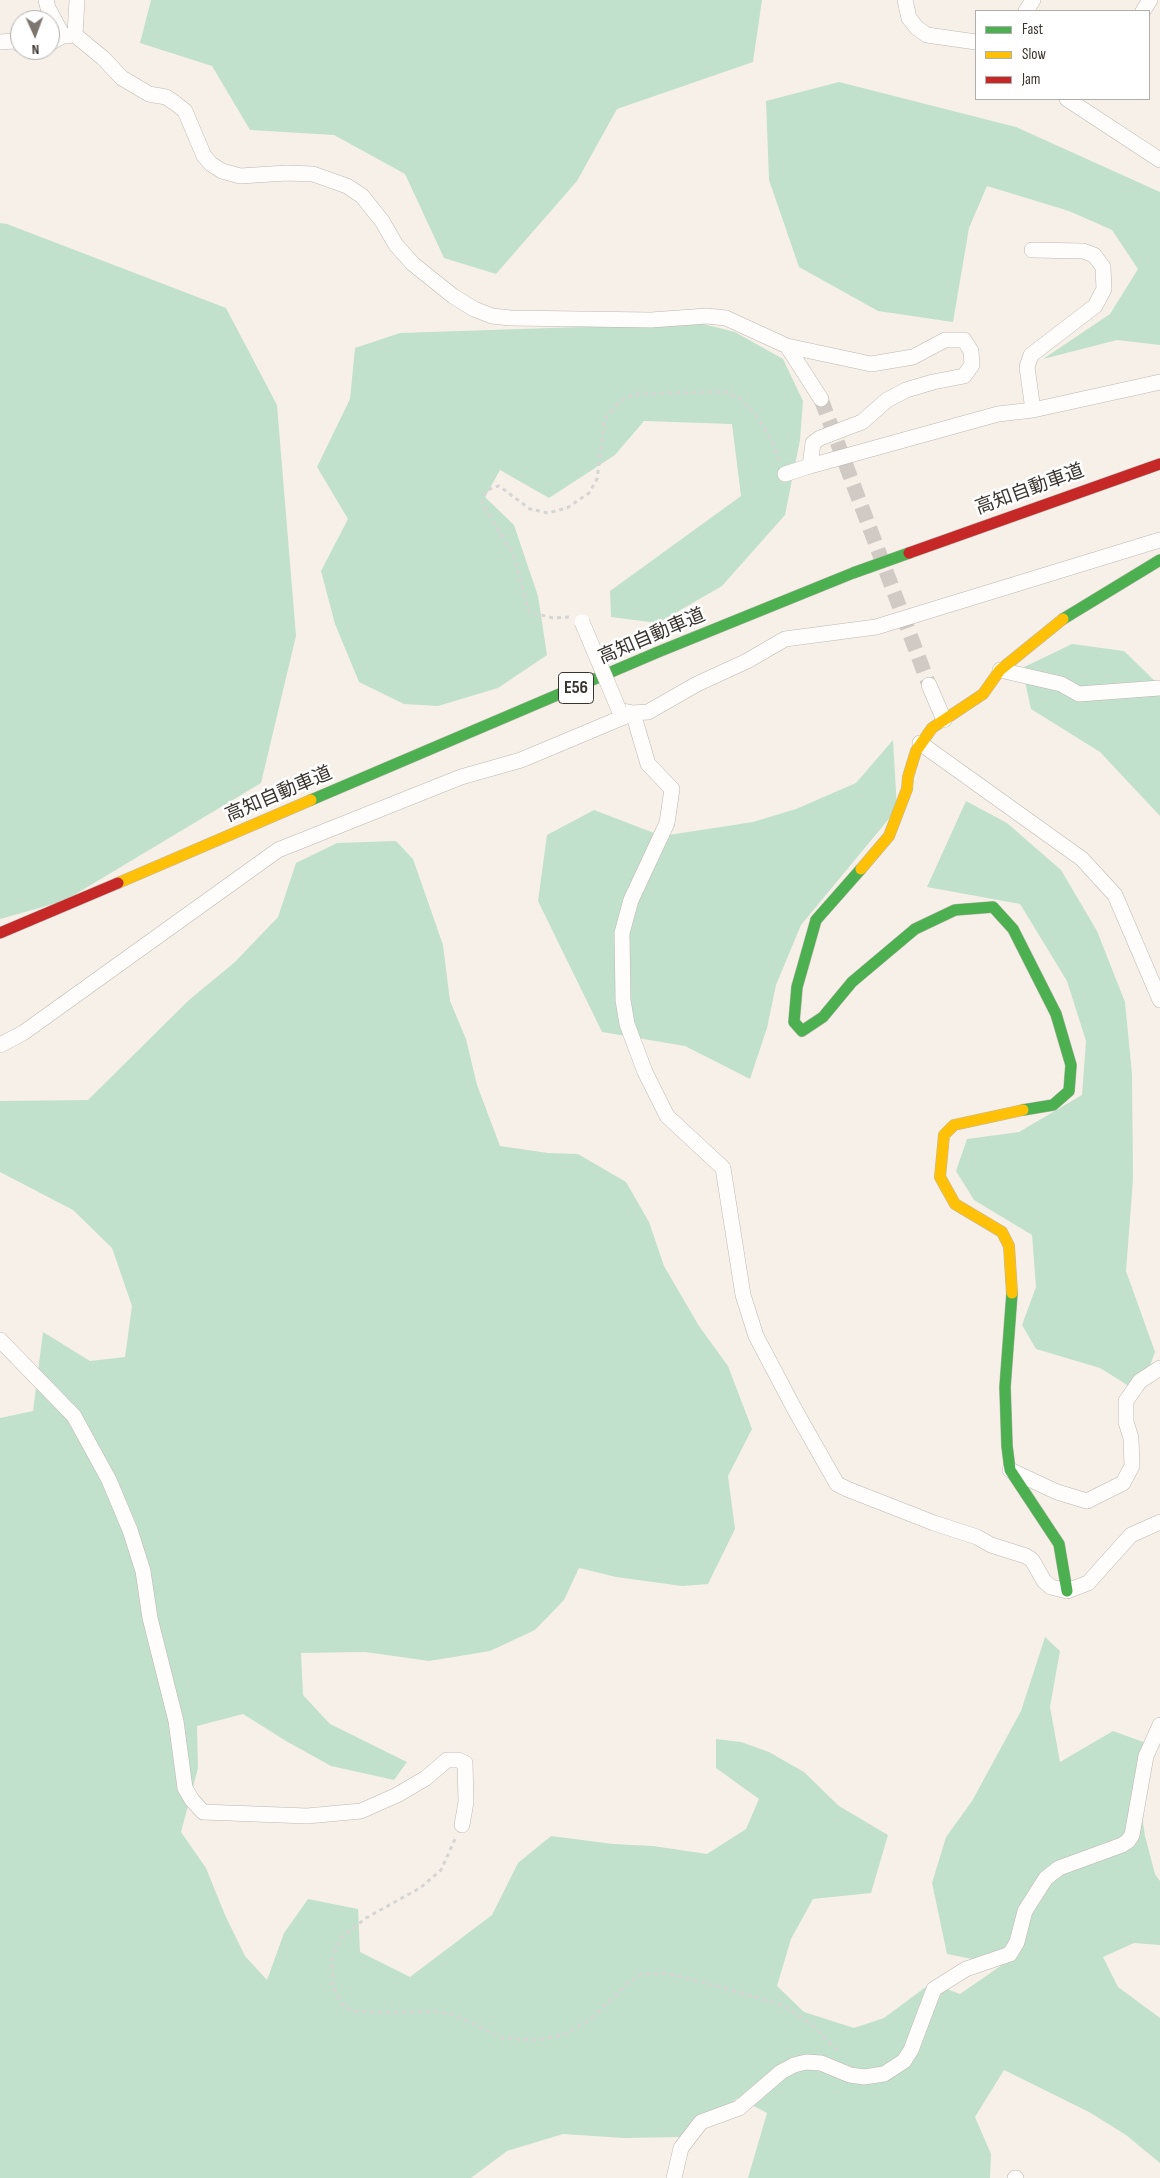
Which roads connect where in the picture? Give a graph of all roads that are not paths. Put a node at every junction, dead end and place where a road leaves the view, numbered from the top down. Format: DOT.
graph roads {
  1 [pos="46,0"];
  2 [pos="77,0"];
  3 [pos="905,0"];
  4 [pos="63,38"];
  5 [pos="975,42"];
  6 [pos="1076,101"];
  7 [pos="1159,159"];
  8 [pos="1032,250"];
  9 [pos="787,346"];
  10 [pos="1160,382"];
  11 [pos="820,399"];
  12 [pos="1033,410"];
  13 [pos="1160,464"];
  14 [pos="810,466"];
  15 [pos="785,474"];
  16 [pos="1160,540"];
  17 [pos="1160,560"];
  18 [pos="582,622"];
  19 [pos="1000,670"];
  20 [pos="624,683"];
  21 [pos="929,685"];
  22 [pos="1160,688"];
  23 [pos="598,694"];
  24 [pos="626,711"];
  25 [pos="944,720"];
  26 [pos="920,744"];
  27 [pos="0,934"];
  28 [pos="1160,1000"];
  29 [pos="0,1045"];
  30 [pos="0,1340"];
  31 [pos="1160,1368"];
  32 [pos="1010,1470"];
  33 [pos="1160,1522"];
  34 [pos="1067,1591"];
  35 [pos="1160,1725"];
  36 [pos="462,1825"];
  37 [pos="674,2178"];
  1 -- 4 [label="street"];
  2 -- 4 [label="street"];
  3 -- 5 [label="street"];
  4 -- 9 [label="street"];
  6 -- 7 [label="street"];
  8 -- 12 [label="street"];
  9 -- 11 [label="street"];
  9 -- 14 [label="street"];
  10 -- 12 [label="street"];
  12 -- 14 [label="street"];
  13 -- 27 [label="main road, 高知自動車道 / E56"];
  14 -- 15 [label="street"];
  16 -- 24 [label="street"];
  17 -- 19 [label="main road"];
  18 -- 24 [label="street, bridge"];
  19 -- 22 [label="street"];
  19 -- 25 [label="main road"];
  20 -- 23 [label="main road, 高知自動車道 / E56"];
  21 -- 25 [label="street"];
  24 -- 29 [label="street"];
  24 -- 34 [label="street"];
  25 -- 26 [label="main road"];
  26 -- 28 [label="street"];
  26 -- 32 [label="main road"];
  30 -- 36 [label="street"];
  31 -- 32 [label="street"];
  32 -- 34 [label="main road"];
  33 -- 34 [label="street"];
  35 -- 37 [label="street"];
}
